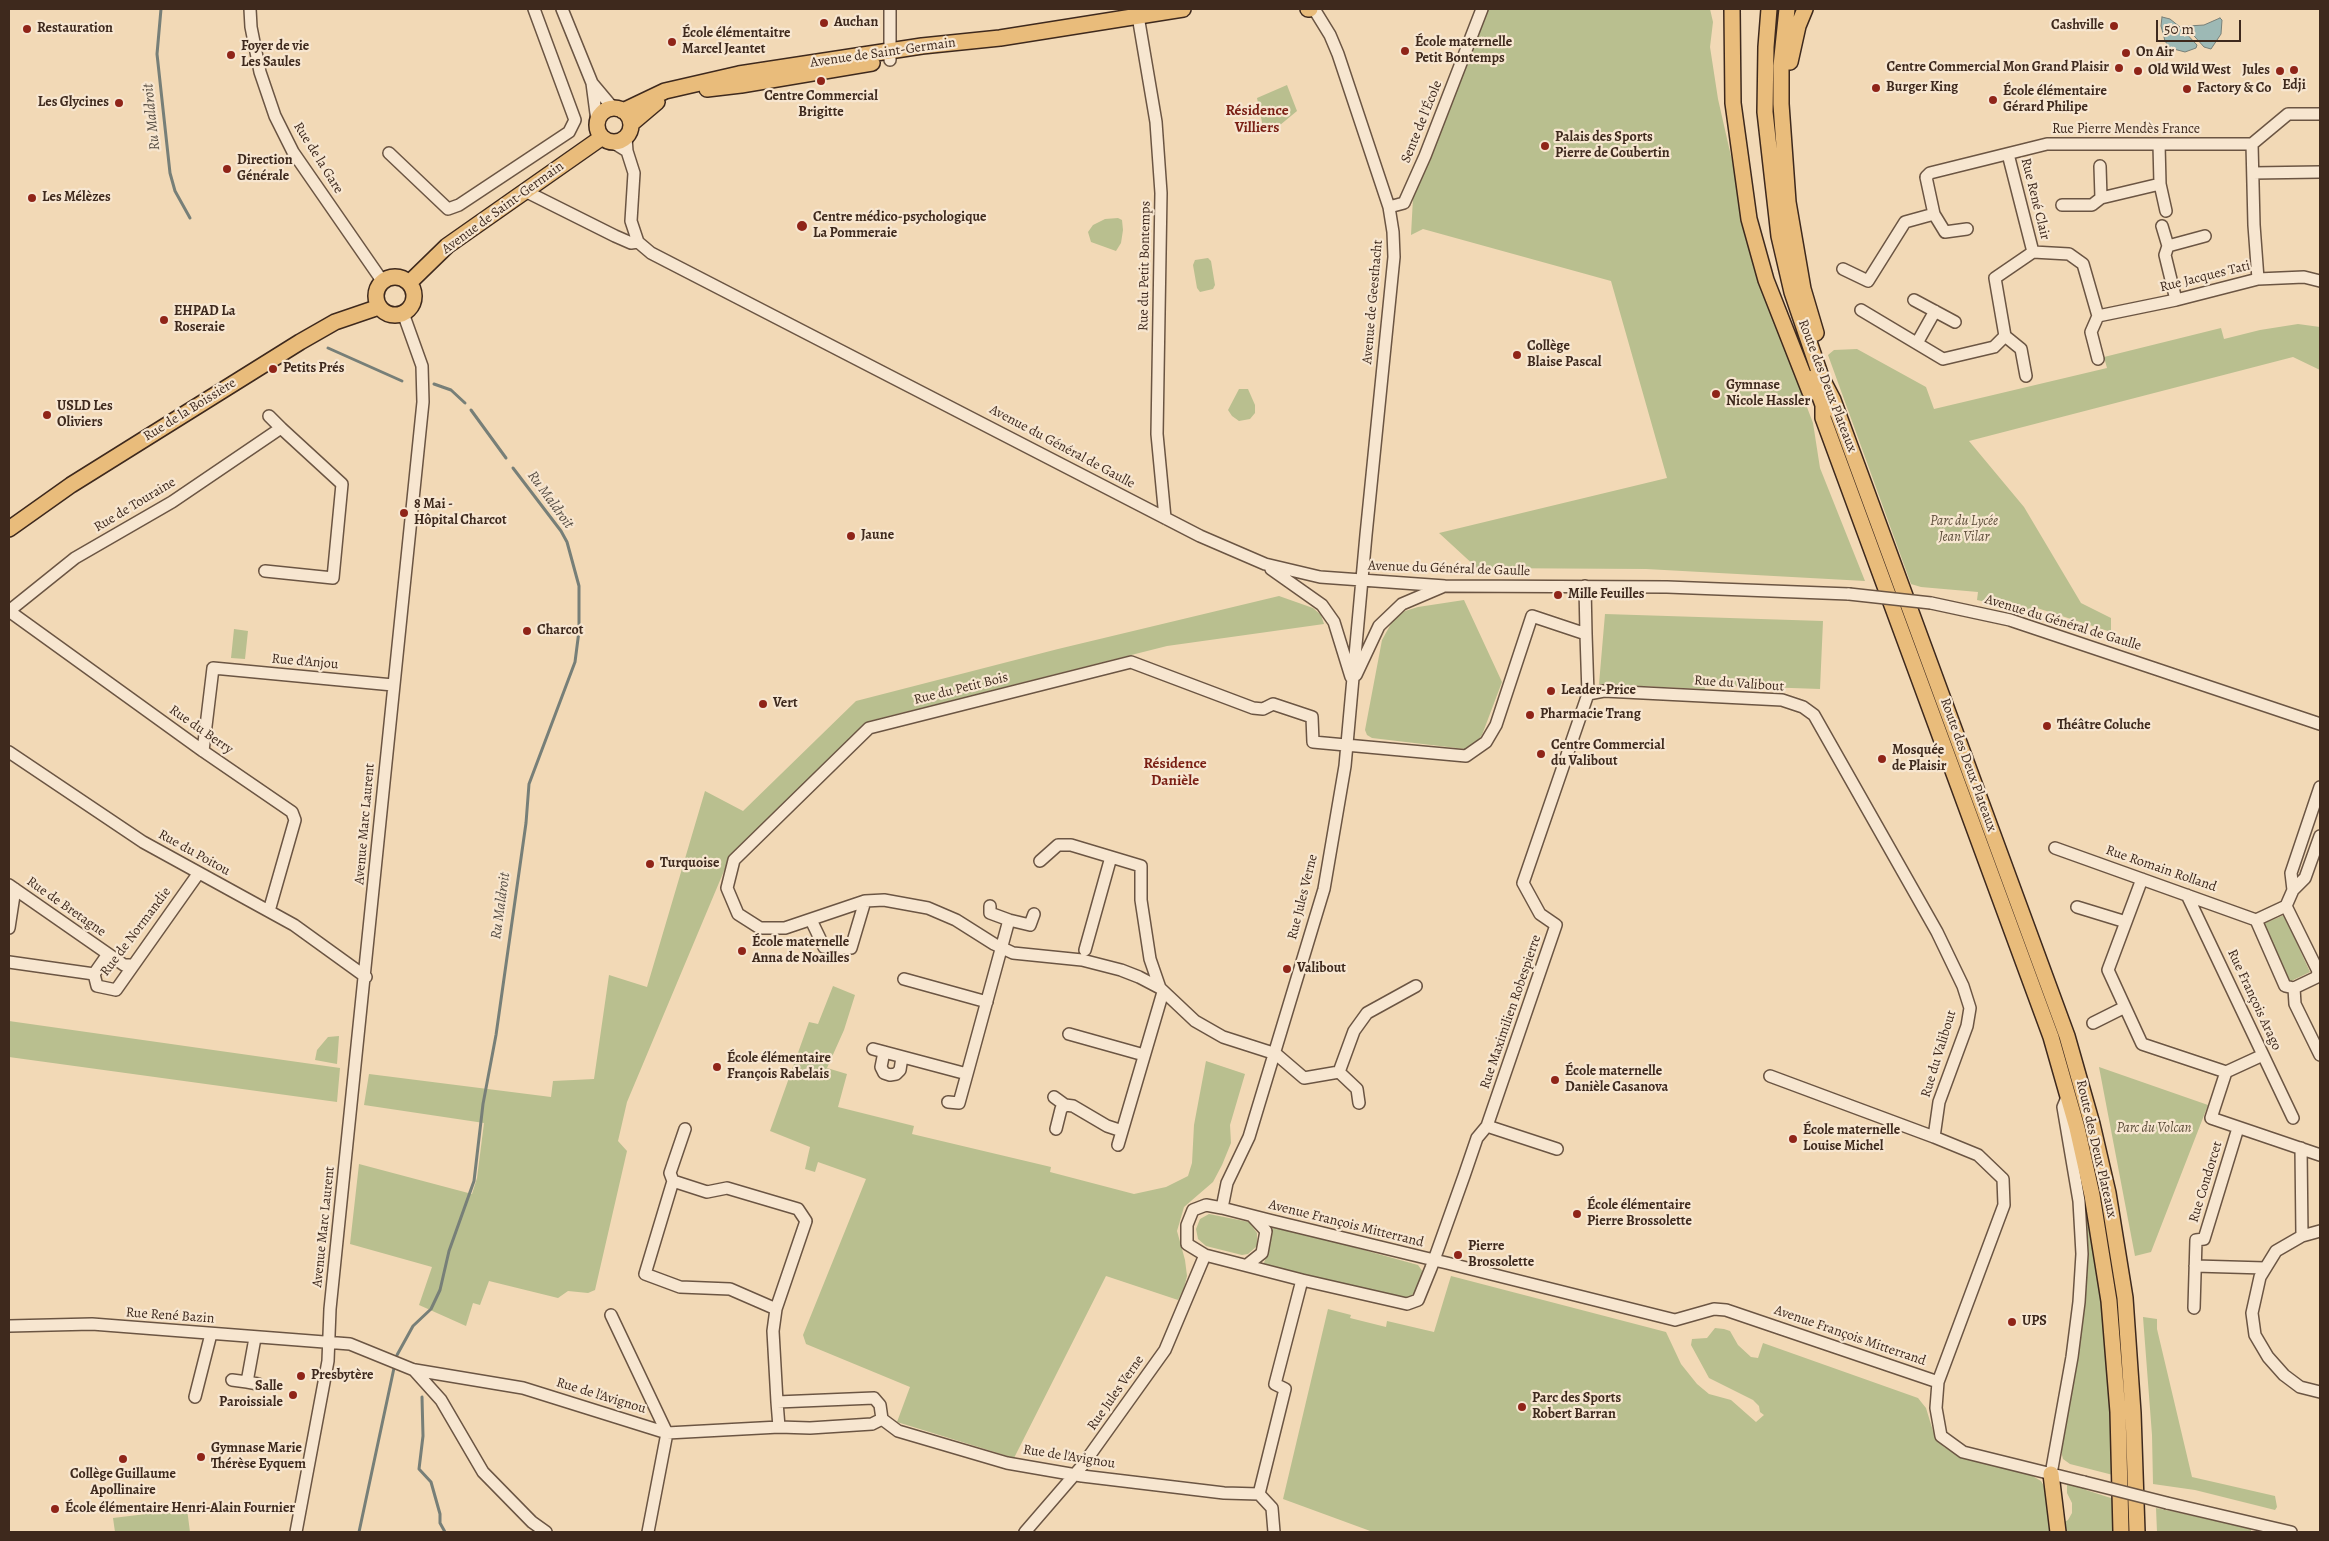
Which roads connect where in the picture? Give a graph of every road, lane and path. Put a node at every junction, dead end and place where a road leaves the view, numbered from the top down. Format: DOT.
graph roads {
  1 [pos="250,9"];
  2 [pos="534,9"];
  3 [pos="562,9"];
  4 [pos="890,9"];
  5 [pos="1183,9"];
  6 [pos="1314,9"];
  7 [pos="1482,9"];
  8 [pos="1722,9"];
  9 [pos="1732,9"];
  10 [pos="1761,9"];
  11 [pos="1769,9"];
  12 [pos="1787,9"];
  13 [pos="1805,9"];
  14 [pos="1138,16"];
  15 [pos="890,56"];
  16 [pos="592,83"];
  17 [pos="1733,102"];
  18 [pos="618,109"];
  19 [pos="2320,114"];
  20 [pos="597,120"];
  21 [pos="620,139"];
  22 [pos="2159,144"];
  23 [pos="2252,144"];
  24 [pos="389,153"];
  25 [pos="2008,154"];
  26 [pos="2100,166"];
  27 [pos="2320,172"];
  28 [pos="2253,173"];
  29 [pos="2160,184"];
  30 [pos="525,191"];
  31 [pos="2101,198"];
  32 [pos="1788,202"];
  33 [pos="2062,205"];
  34 [pos="1389,207"];
  35 [pos="2166,211"];
  36 [pos="1934,214"];
  37 [pos="2162,226"];
  38 [pos="1967,230"];
  39 [pos="2204,236"];
  40 [pos="638,242"];
  41 [pos="2168,246"];
  42 [pos="2033,252"];
  43 [pos="1843,268"];
  44 [pos="2258,279"];
  45 [pos="2320,281"];
  46 [pos="382,282"];
  47 [pos="409,284"];
  48 [pos="1914,300"];
  49 [pos="2176,300"];
  50 [pos="379,307"];
  51 [pos="1861,310"];
  52 [pos="1935,311"];
  53 [pos="403,314"];
  54 [pos="2098,316"];
  55 [pos="1955,322"];
  56 [pos="2005,336"];
  57 [pos="1917,343"];
  58 [pos="2098,359"];
  59 [pos="2026,376"];
  60 [pos="1833,400"];
  61 [pos="269,416"];
  62 [pos="1823,418"];
  63 [pos="281,428"];
  64 [pos="1165,518"];
  65 [pos="9,529"];
  66 [pos="1265,564"];
  67 [pos="265,571"];
  68 [pos="1361,581"];
  69 [pos="1445,586"];
  70 [pos="1585,586"];
  71 [pos="9,611"];
  72 [pos="1586,634"];
  73 [pos="1353,684"];
  74 [pos="393,685"];
  75 [pos="1588,694"];
  76 [pos="2320,724"];
  77 [pos="1347,744"];
  78 [pos="203,751"];
  79 [pos="9,752"];
  80 [pos="2320,787"];
  81 [pos="2320,836"];
  82 [pos="2055,848"];
  83 [pos="1111,858"];
  84 [pos="1040,861"];
  85 [pos="198,874"];
  86 [pos="2142,879"];
  87 [pos="12,887"];
  88 [pos="2293,890"];
  89 [pos="2187,895"];
  90 [pos="865,901"];
  91 [pos="990,906"];
  92 [pos="2286,906"];
  93 [pos="2077,907"];
  94 [pos="269,911"];
  95 [pos="1034,914"];
  96 [pos="810,920"];
  97 [pos="1009,920"];
  98 [pos="2256,920"];
  99 [pos="2126,922"];
  100 [pos="9,928"];
  101 [pos="1003,948"];
  102 [pos="1085,950"];
  103 [pos="108,954"];
  104 [pos="1150,959"];
  105 [pos="9,962"];
  106 [pos="133,965"];
  107 [pos="2319,971"];
  108 [pos="94,974"];
  109 [pos="366,977"];
  110 [pos="1139,977"];
  111 [pos="904,979"];
  112 [pos="1416,986"];
  113 [pos="2294,988"];
  114 [pos="1161,990"];
  115 [pos="988,1002"];
  116 [pos="2125,1007"];
  117 [pos="2093,1022"];
  118 [pos="1069,1034"];
  119 [pos="1276,1054"];
  120 [pos="1144,1055"];
  121 [pos="2263,1055"];
  122 [pos="2320,1055"];
  123 [pos="902,1057"];
  124 [pos="1339,1072"];
  125 [pos="2226,1072"];
  126 [pos="967,1074"];
  127 [pos="1770,1076"];
  128 [pos="2068,1095"];
  129 [pos="1054,1097"];
  130 [pos="948,1102"];
  131 [pos="1360,1103"];
  132 [pos="1065,1105"];
  133 [pos="2293,1118"];
  134 [pos="1487,1126"];
  135 [pos="2238,1128"];
  136 [pos="685,1129"];
  137 [pos="1056,1129"];
  138 [pos="1122,1131"];
  139 [pos="1934,1138"];
  140 [pos="1118,1145"];
  141 [pos="2301,1148"];
  142 [pos="1557,1149"];
  143 [pos="2320,1155"];
  144 [pos="673,1181"];
  145 [pos="1222,1208"];
  146 [pos="1252,1216"];
  147 [pos="2320,1231"];
  148 [pos="2302,1236"];
  149 [pos="1205,1255"];
  150 [pos="1434,1260"];
  151 [pos="1246,1264"];
  152 [pos="2195,1266"];
  153 [pos="2265,1268"];
  154 [pos="1302,1280"];
  155 [pos="776,1308"];
  156 [pos="2194,1308"];
  157 [pos="611,1315"];
  158 [pos="9,1326"];
  159 [pos="211,1334"];
  160 [pos="254,1338"];
  161 [pos="329,1341"];
  162 [pos="414,1370"];
  163 [pos="232,1380"];
  164 [pos="1938,1382"];
  165 [pos="2320,1392"];
  166 [pos="195,1397"];
  167 [pos="778,1402"];
  168 [pos="882,1419"];
  169 [pos="779,1427"];
  170 [pos="668,1433"];
  171 [pos="2051,1474"];
  172 [pos="1074,1475"];
  173 [pos="1259,1494"];
  174 [pos="296,1532"];
  175 [pos="546,1532"];
  176 [pos="648,1532"];
  177 [pos="1025,1532"];
  178 [pos="1274,1532"];
  179 [pos="2058,1532"];
  180 [pos="2121,1532"];
  181 [pos="2137,1532"];
  182 [pos="2291,1532"];
  1 -- 46 [label="street, Rue de la Gare"];
  2 -- 24 [label="street"];
  3 -- 16 [label="street"];
  4 -- 15 [label="street"];
  5 -- 14 [label="main road, Avenue de Saint-Germain"];
  6 -- 34 [label="street, Avenue de Geesthacht"];
  7 -- 34 [label="street, Sente de l'École"];
  8 -- 17 [label="main road"];
  9 -- 17 [label="main road"];
  10 -- 62 [label="main road, Route des Deux Plateaux"];
  11 -- 60 [label="main road, Route des Deux Plateaux"];
  12 -- 32 [label="main road"];
  13 -- 32 [label="main road"];
  14 -- 15 [label="main road, Avenue de Saint-Germain"];
  14 -- 64 [label="street, Rue du Petit Bontemps"];
  15 -- 18 [label="main road, Avenue de Saint-Germain"];
  15 -- 21 [label="main road, Avenue de Saint-Germain"];
  16 -- 18 [label="street"];
  16 -- 20 [label="street"];
  17 -- 62 [label="main road"];
  18 -- 20 [label="main road, Avenue de Saint-Germain"];
  18 -- 21 [label="main road"];
  19 -- 23 [label="street"];
  20 -- 21 [label="main road"];
  21 -- 30 [label="main road, Avenue de Saint-Germain"];
  21 -- 40 [label="street"];
  22 -- 23 [label="street, Rue Pierre Mendès France"];
  22 -- 25 [label="street, Rue Pierre Mendès France"];
  22 -- 29 [label="street"];
  23 -- 28 [label="street"];
  25 -- 36 [label="street, Rue Pierre Mendès France"];
  25 -- 42 [label="street, Rue René Clair"];
  26 -- 31 [label="street"];
  27 -- 28 [label="street"];
  28 -- 44 [label="street"];
  29 -- 31 [label="street"];
  29 -- 35 [label="street"];
  30 -- 40 [label="street, Avenue du Général de Gaulle"];
  30 -- 47 [label="main road, Avenue de Saint-Germain"];
  31 -- 33 [label="street"];
  32 -- 60 [label="main road"];
  34 -- 68 [label="street, Avenue de Geesthacht"];
  36 -- 38 [label="street"];
  36 -- 43 [label="street"];
  37 -- 41 [label="street"];
  39 -- 41 [label="street"];
  40 -- 64 [label="street, Avenue du Général de Gaulle"];
  41 -- 49 [label="street"];
  42 -- 54 [label="street"];
  42 -- 56 [label="street"];
  44 -- 45 [label="street, Rue Jacques Tati"];
  44 -- 49 [label="street, Rue Jacques Tati"];
  46 -- 47 [label="main road"];
  46 -- 50 [label="main road"];
  47 -- 53 [label="main road"];
  48 -- 52 [label="street"];
  49 -- 54 [label="street, Rue Jacques Tati"];
  50 -- 53 [label="main road"];
  50 -- 65 [label="main road, Rue de la Boissière"];
  51 -- 57 [label="street"];
  52 -- 55 [label="street"];
  52 -- 57 [label="street"];
  53 -- 74 [label="street, Avenue Marc Laurent"];
  54 -- 58 [label="street"];
  56 -- 57 [label="street"];
  56 -- 59 [label="street"];
  60 -- 181 [label="main road, Route des Deux Plateaux"];
  61 -- 63 [label="street"];
  62 -- 128 [label="main road, Route des Deux Plateaux"];
  63 -- 67 [label="street"];
  63 -- 71 [label="street, Rue de Touraine"];
  64 -- 66 [label="street, Avenue du Général de Gaulle"];
  66 -- 68 [label="street, Avenue du Général de Gaulle"];
  66 -- 73 [label="street"];
  68 -- 69 [label="street, Avenue du Général de Gaulle"];
  68 -- 73 [label="street, Rue Jules Verne"];
  69 -- 70 [label="street, Avenue du Général de Gaulle"];
  69 -- 73 [label="street"];
  70 -- 72 [label="street"];
  70 -- 76 [label="street, Avenue du Général de Gaulle, bridge"];
  71 -- 78 [label="street, Rue du Berry"];
  72 -- 75 [label="street"];
  72 -- 77 [label="street"];
  73 -- 77 [label="street, Rue Jules Verne"];
  74 -- 78 [label="street, Rue d'Anjou"];
  74 -- 109 [label="street, Avenue Marc Laurent"];
  75 -- 134 [label="street, Rue Maximilien Robespierre"];
  75 -- 139 [label="street, Rue du Valibout"];
  77 -- 96 [label="street, Rue du Petit Bois"];
  77 -- 119 [label="street, Rue Jules Verne"];
  78 -- 94 [label="street, Rue du Berry"];
  79 -- 85 [label="street, Rue du Poitou"];
  80 -- 88 [label="street"];
  81 -- 88 [label="street"];
  82 -- 86 [label="street, Rue Romain Rolland"];
  83 -- 84 [label="street"];
  83 -- 102 [label="street"];
  83 -- 104 [label="street"];
  85 -- 94 [label="street, Rue du Poitou"];
  85 -- 106 [label="street, Rue de Normandie"];
  86 -- 89 [label="street, Rue Romain Rolland"];
  86 -- 99 [label="street"];
  87 -- 100 [label="street"];
  87 -- 103 [label="street, Rue de Bretagne"];
  88 -- 92 [label="street"];
  89 -- 98 [label="street, Rue Romain Rolland"];
  89 -- 121 [label="street, Rue François Arago"];
  90 -- 96 [label="street, Rue du Petit Bois"];
  90 -- 96 [label="street"];
  90 -- 101 [label="street, Rue du Petit Bois"];
  91 -- 97 [label="street"];
  92 -- 98 [label="street"];
  92 -- 107 [label="street"];
  93 -- 99 [label="street"];
  94 -- 109 [label="street, Rue du Poitou"];
  95 -- 97 [label="street"];
  97 -- 101 [label="street"];
  98 -- 113 [label="street"];
  99 -- 116 [label="street"];
  101 -- 110 [label="street, Rue du Petit Bois"];
  101 -- 115 [label="street"];
  103 -- 106 [label="street, Rue de Bretagne"];
  103 -- 108 [label="street"];
  104 -- 110 [label="street"];
  104 -- 114 [label="street"];
  105 -- 108 [label="street, Rue de Normandie"];
  106 -- 108 [label="street, Rue de Normandie"];
  107 -- 113 [label="street"];
  109 -- 161 [label="street, Avenue Marc Laurent"];
  110 -- 114 [label="street, Rue du Petit Bois"];
  111 -- 115 [label="street"];
  112 -- 124 [label="street"];
  113 -- 122 [label="street"];
  114 -- 119 [label="street, Rue du Petit Bois"];
  114 -- 120 [label="street"];
  115 -- 126 [label="street"];
  116 -- 117 [label="street"];
  116 -- 125 [label="street"];
  118 -- 120 [label="street"];
  119 -- 124 [label="street"];
  119 -- 145 [label="street, Rue Jules Verne"];
  120 -- 138 [label="street"];
  121 -- 125 [label="street"];
  121 -- 133 [label="street, Rue François Arago"];
  123 -- 123 [label="street"];
  123 -- 126 [label="street"];
  124 -- 131 [label="street"];
  125 -- 135 [label="street"];
  126 -- 130 [label="street"];
  127 -- 139 [label="street"];
  128 -- 171 [label="street, Route des Deux Plateaux"];
  128 -- 180 [label="main road, Route des Deux Plateaux"];
  129 -- 132 [label="street"];
  132 -- 137 [label="street"];
  132 -- 138 [label="street"];
  134 -- 142 [label="street"];
  134 -- 150 [label="street, Rue Maximilien Robespierre"];
  135 -- 141 [label="street"];
  135 -- 152 [label="street, Rue Condorcet"];
  136 -- 144 [label="street"];
  138 -- 140 [label="street"];
  139 -- 164 [label="street"];
  141 -- 143 [label="street"];
  141 -- 148 [label="street"];
  144 -- 155 [label="street"];
  144 -- 155 [label="street"];
  145 -- 146 [label="street, Avenue François Mitterrand"];
  145 -- 149 [label="street, Avenue François Mitterrand"];
  146 -- 150 [label="street, Avenue François Mitterrand"];
  146 -- 151 [label="street, Avenue François Mitterrand"];
  147 -- 148 [label="street"];
  148 -- 153 [label="street"];
  149 -- 151 [label="street, Avenue François Mitterrand"];
  149 -- 172 [label="street, Rue Jules Verne"];
  150 -- 154 [label="street, Avenue François Mitterrand"];
  150 -- 164 [label="street, Avenue François Mitterrand"];
  151 -- 154 [label="street, Avenue François Mitterrand"];
  152 -- 153 [label="street"];
  152 -- 156 [label="street, Rue Condorcet"];
  153 -- 165 [label="street"];
  154 -- 173 [label="street"];
  155 -- 167 [label="street"];
  157 -- 170 [label="street"];
  158 -- 159 [label="street, Rue René Bazin"];
  159 -- 160 [label="street, Rue René Bazin"];
  159 -- 166 [label="street"];
  160 -- 161 [label="street, Rue René Bazin"];
  160 -- 163 [label="street"];
  161 -- 162 [label="street, Rue René Bazin"];
  161 -- 174 [label="street, Avenue Marc Laurent"];
  162 -- 170 [label="street, Rue de l'Avignou"];
  162 -- 175 [label="street"];
  164 -- 171 [label="street, Avenue François Mitterrand"];
  167 -- 168 [label="street"];
  167 -- 169 [label="street"];
  168 -- 169 [label="street, Rue de l'Avignou"];
  168 -- 172 [label="street, Rue de l'Avignou"];
  169 -- 170 [label="street, Rue de l'Avignou"];
  170 -- 176 [label="street"];
  171 -- 179 [label="main road"];
  171 -- 182 [label="street, Avenue François Mitterrand, bridge"];
  172 -- 173 [label="street, Rue de l'Avignou"];
  172 -- 177 [label="street, Rue Jules Verne"];
  173 -- 178 [label="street"];
}
